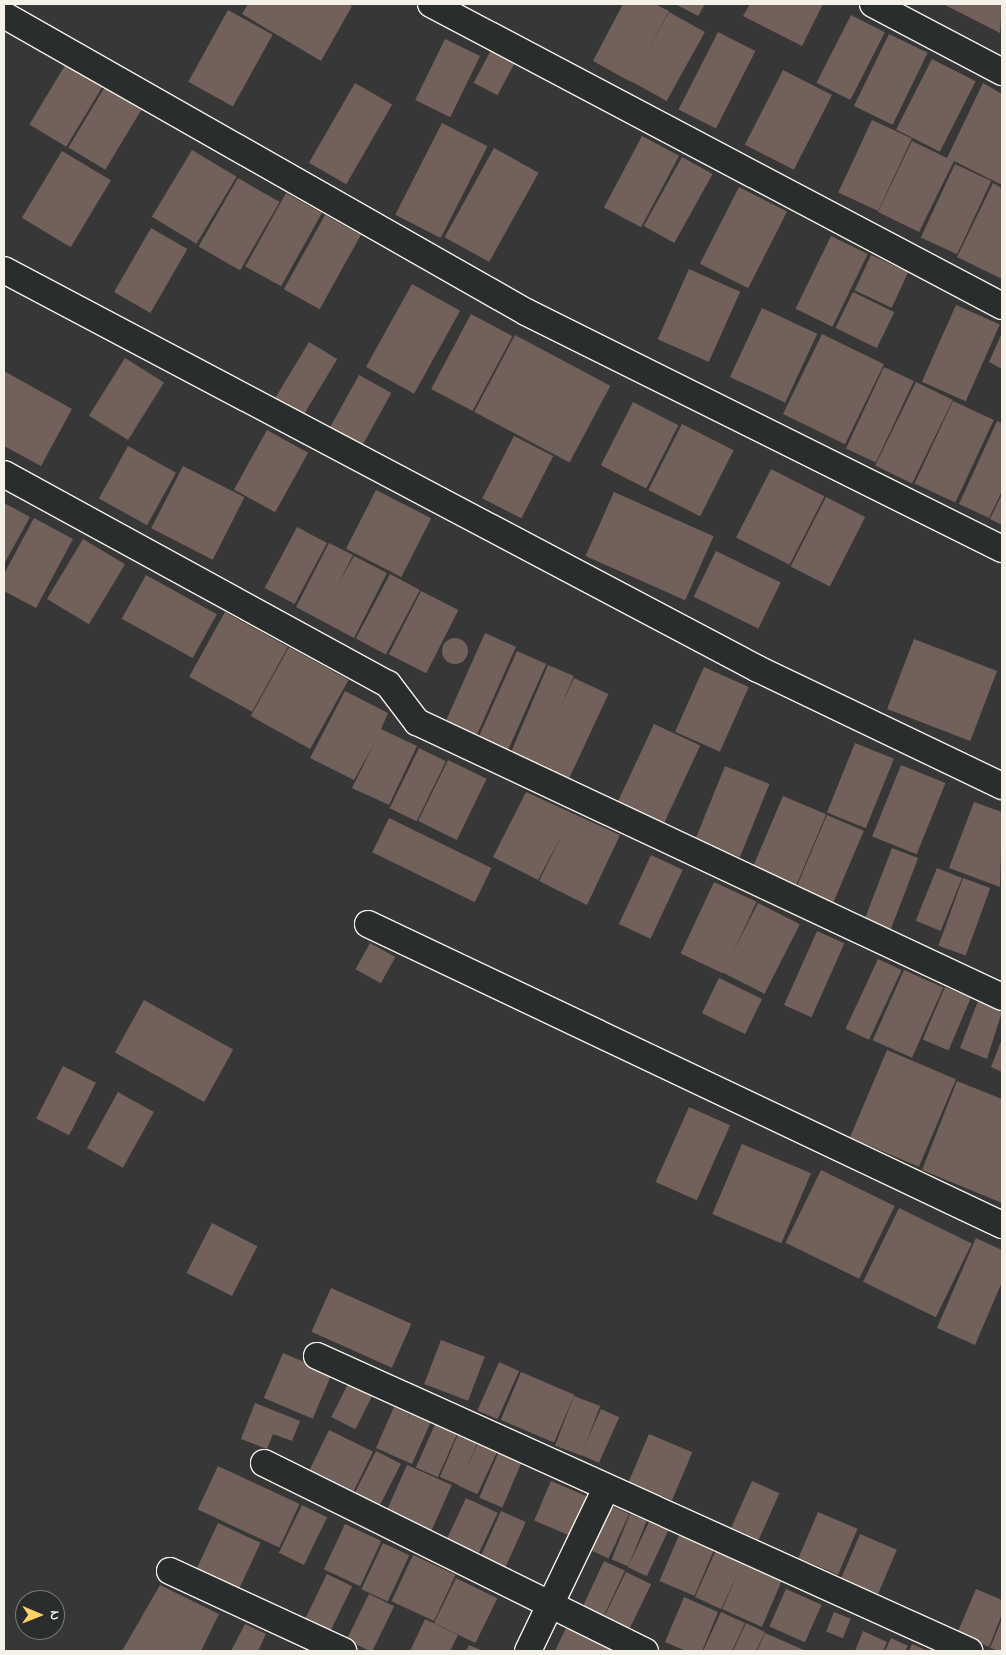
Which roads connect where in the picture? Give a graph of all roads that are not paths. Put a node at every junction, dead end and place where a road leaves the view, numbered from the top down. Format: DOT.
graph roads {
  1 [pos="431,4"];
  2 [pos="873,4"];
  3 [pos="4,14"];
  4 [pos="1002,72"];
  5 [pos="4,270"];
  6 [pos="1002,306"];
  7 [pos="4,474"];
  8 [pos="1002,549"];
  9 [pos="1002,786"];
  10 [pos="368,924"];
  11 [pos="1002,997"];
  12 [pos="1002,1225"];
  13 [pos="317,1356"];
  14 [pos="264,1463"];
  15 [pos="606,1488"];
  16 [pos="170,1571"];
  17 [pos="549,1606"];
  18 [pos="344,1651"];
  19 [pos="528,1651"];
  20 [pos="645,1651"];
  21 [pos="969,1651"];
  1 -- 6 [label="street"];
  2 -- 4 [label="street"];
  3 -- 8 [label="street"];
  5 -- 9 [label="street"];
  7 -- 11 [label="street"];
  10 -- 12 [label="street"];
  13 -- 15 [label="street"];
  14 -- 17 [label="street"];
  15 -- 17 [label="street"];
  15 -- 21 [label="street"];
  16 -- 18 [label="street"];
  17 -- 19 [label="street"];
  17 -- 20 [label="street"];
}
